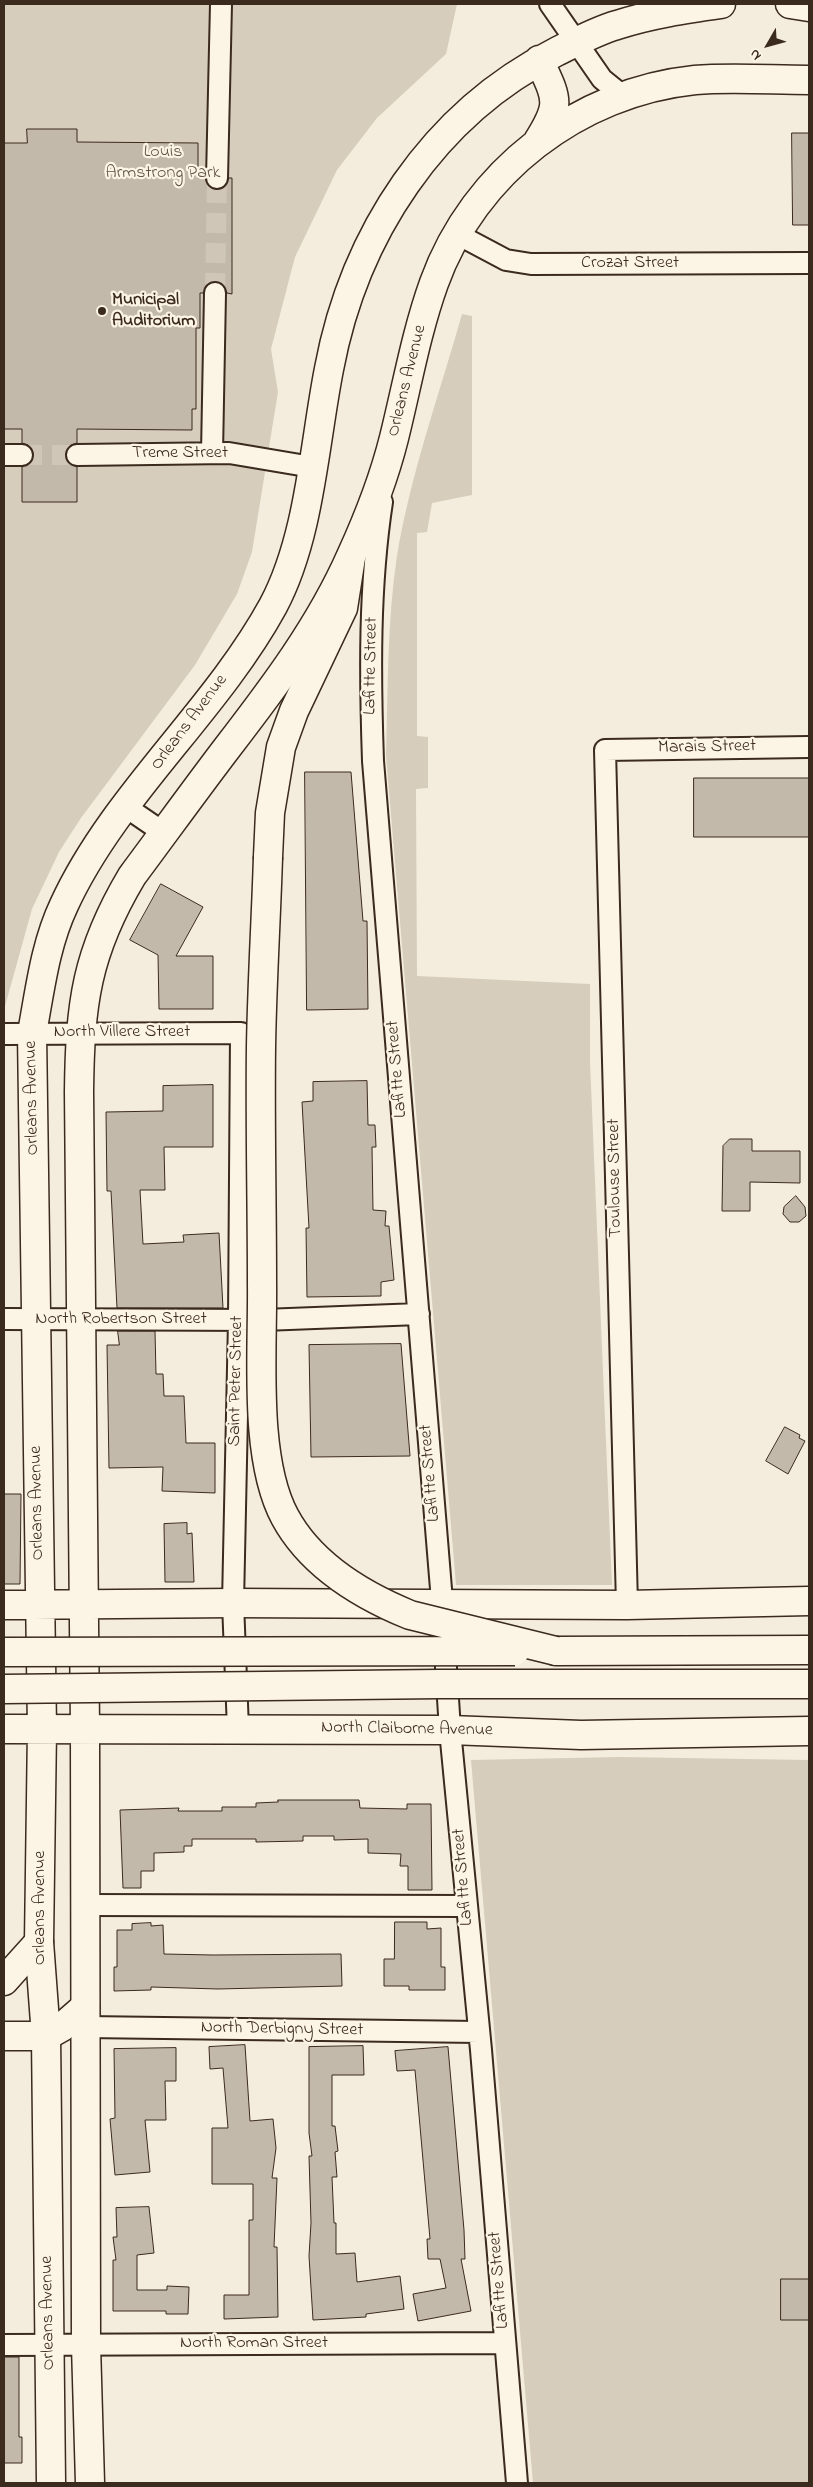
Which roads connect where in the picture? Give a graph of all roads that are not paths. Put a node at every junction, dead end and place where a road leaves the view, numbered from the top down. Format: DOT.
graph roads {
  1 [pos="221,4"];
  2 [pos="550,4"];
  3 [pos="721,4"];
  4 [pos="790,4"];
  5 [pos="809,7"];
  6 [pos="577,41"];
  7 [pos="539,60"];
  8 [pos="809,66"];
  9 [pos="809,80"];
  10 [pos="685,82"];
  11 [pos="624,96"];
  12 [pos="537,143"];
  13 [pos="217,178"];
  14 [pos="457,234"];
  15 [pos="809,263"];
  16 [pos="215,293"];
  17 [pos="212,453"];
  18 [pos="77,455"];
  19 [pos="387,463"];
  20 [pos="312,468"];
  21 [pos="351,557"];
  22 [pos="809,747"];
  23 [pos="605,750"];
  24 [pos="126,807"];
  25 [pos="164,833"];
  26 [pos="32,1033"];
  27 [pos="241,1033"];
  28 [pos="4,1034"];
  29 [pos="80,1034"];
  30 [pos="419,1314"];
  31 [pos="4,1319"];
  32 [pos="36,1319"];
  33 [pos="80,1319"];
  34 [pos="239,1320"];
  35 [pos="809,1601"];
  36 [pos="233,1603"];
  37 [pos="84,1604"];
  38 [pos="4,1605"];
  39 [pos="40,1605"];
  40 [pos="442,1605"];
  41 [pos="626,1605"];
  42 [pos="809,1650"];
  43 [pos="556,1651"];
  44 [pos="4,1652"];
  45 [pos="809,1684"];
  46 [pos="4,1689"];
  47 [pos="4,1729"];
  48 [pos="42,1729"];
  49 [pos="85,1729"];
  50 [pos="238,1729"];
  51 [pos="450,1730"];
  52 [pos="809,1731"];
  53 [pos="85,1905"];
  54 [pos="467,1906"];
  55 [pos="39,1942"];
  56 [pos="4,1981"];
  57 [pos="85,2017"];
  58 [pos="479,2032"];
  59 [pos="4,2036"];
  60 [pos="46,2036"];
  61 [pos="505,2343"];
  62 [pos="4,2345"];
  63 [pos="86,2345"];
  64 [pos="50,2346"];
  65 [pos="50,2483"];
  66 [pos="90,2483"];
  67 [pos="517,2483"];
  1 -- 13 [label="street"];
  2 -- 6 [label="street"];
  3 -- 6 [label="main road, Orleans Avenue"];
  4 -- 5 [label="main road"];
  6 -- 7 [label="main road, Orleans Avenue"];
  6 -- 11 [label="street"];
  7 -- 12 [label="main road"];
  7 -- 20 [label="main road, Orleans Avenue"];
  8 -- 10 [label="main road"];
  9 -- 10 [label="main road"];
  10 -- 11 [label="main road, Orleans Avenue"];
  11 -- 12 [label="main road, Orleans Avenue"];
  12 -- 14 [label="main road, Orleans Avenue"];
  14 -- 15 [label="street, Crozat Street"];
  14 -- 19 [label="main road, Orleans Avenue"];
  16 -- 17 [label="street"];
  17 -- 18 [label="street, Treme Street"];
  17 -- 20 [label="street, Treme Street"];
  19 -- 21 [label="main road, Orleans Avenue"];
  19 -- 30 [label="street, Lafitte Street"];
  20 -- 24 [label="main road, Orleans Avenue"];
  21 -- 25 [label="main road, Orleans Avenue"];
  21 -- 43 [label="main road, bridge"];
  22 -- 23 [label="street, Marais Street"];
  23 -- 41 [label="street, Toulouse Street"];
  24 -- 25 [label="street"];
  24 -- 26 [label="main road, Orleans Avenue"];
  25 -- 29 [label="main road, Orleans Avenue"];
  26 -- 28 [label="street, North Villere Street"];
  26 -- 29 [label="street, North Villere Street"];
  26 -- 32 [label="main road, Orleans Avenue"];
  27 -- 29 [label="street, North Villere Street"];
  27 -- 34 [label="street, Saint Peter Street"];
  29 -- 33 [label="main road, Orleans Avenue"];
  30 -- 34 [label="street, North Robertson Street"];
  30 -- 40 [label="street, Lafitte Street"];
  31 -- 32 [label="street, North Robertson Street"];
  32 -- 33 [label="street, North Robertson Street"];
  32 -- 39 [label="main road, Orleans Avenue"];
  33 -- 34 [label="street, North Robertson Street"];
  33 -- 37 [label="main road, Orleans Avenue"];
  34 -- 36 [label="street, Saint Peter Street"];
  35 -- 41 [label="main road"];
  36 -- 37 [label="main road"];
  36 -- 40 [label="main road"];
  36 -- 50 [label="street, Saint Peter Street"];
  37 -- 39 [label="main road"];
  37 -- 49 [label="main road, Orleans Avenue"];
  38 -- 39 [label="main road"];
  39 -- 48 [label="main road, Orleans Avenue"];
  40 -- 41 [label="main road"];
  40 -- 51 [label="street, Lafitte Street"];
  42 -- 43 [label="main road"];
  43 -- 44 [label="main road, bridge"];
  45 -- 46 [label="main road, bridge"];
  47 -- 48 [label="main road, North Claiborne Avenue"];
  48 -- 49 [label="main road, North Claiborne Avenue"];
  48 -- 55 [label="main road, Orleans Avenue"];
  49 -- 50 [label="main road, North Claiborne Avenue"];
  49 -- 53 [label="main road, Orleans Avenue"];
  50 -- 51 [label="main road, North Claiborne Avenue"];
  51 -- 52 [label="main road, North Claiborne Avenue"];
  51 -- 54 [label="street, Lafitte Street"];
  53 -- 54 [label="street"];
  53 -- 57 [label="main road, Orleans Avenue"];
  54 -- 58 [label="street, Lafitte Street"];
  55 -- 56 [label="main road"];
  55 -- 60 [label="main road, Orleans Avenue"];
  57 -- 58 [label="street, North Derbigny Street"];
  57 -- 60 [label="main road"];
  57 -- 63 [label="main road, Orleans Avenue"];
  58 -- 61 [label="street, Lafitte Street"];
  59 -- 60 [label="main road"];
  60 -- 64 [label="main road, Orleans Avenue"];
  61 -- 63 [label="street, North Roman Street"];
  61 -- 67 [label="street, Lafitte Street"];
  62 -- 64 [label="street, North Roman Street"];
  63 -- 64 [label="street, North Roman Street"];
  63 -- 66 [label="main road, Orleans Avenue"];
  64 -- 65 [label="main road, Orleans Avenue"];
}
